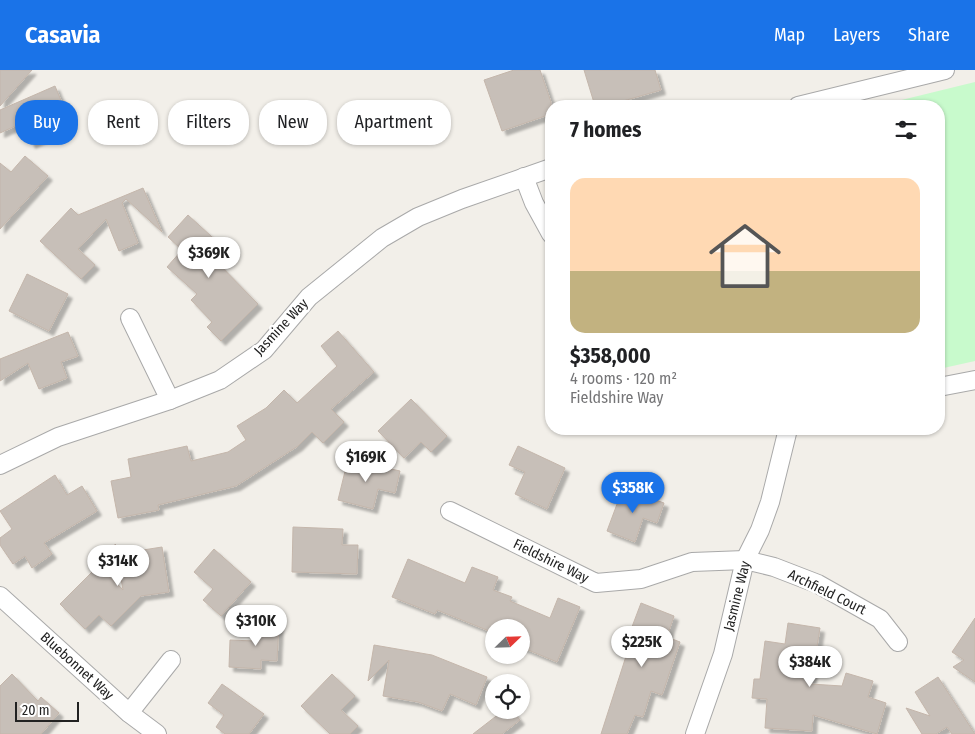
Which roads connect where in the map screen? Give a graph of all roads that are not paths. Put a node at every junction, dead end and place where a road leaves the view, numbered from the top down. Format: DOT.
graph roads {
  1 [pos="945,70"];
  2 [pos="822,100"];
  3 [pos="545,170"];
  4 [pos="524,177"];
  5 [pos="545,223"];
  6 [pos="130,318"];
  7 [pos="975,380"];
  8 [pos="945,385"];
  9 [pos="170,400"];
  10 [pos="787,435"];
  11 [pos="0,466"];
  12 [pos="450,511"];
  13 [pos="745,560"];
  14 [pos="0,596"];
  15 [pos="898,642"];
  16 [pos="171,660"];
  17 [pos="129,713"];
  18 [pos="157,734"];
  19 [pos="695,734"];
  1 -- 2 [label="street"];
  3 -- 4 [label="street, Jasmine Way"];
  4 -- 5 [label="street"];
  4 -- 9 [label="street, Jasmine Way"];
  6 -- 9 [label="street"];
  7 -- 8 [label="street"];
  9 -- 11 [label="street, Jasmine Way"];
  10 -- 13 [label="street, Jasmine Way"];
  12 -- 13 [label="street, Fieldshire Way"];
  13 -- 15 [label="street, Archfield Court"];
  13 -- 19 [label="street, Jasmine Way"];
  14 -- 17 [label="street, Bluebonnet Way"];
  16 -- 17 [label="street"];
  17 -- 18 [label="street, Bluebonnet Way"];
}
